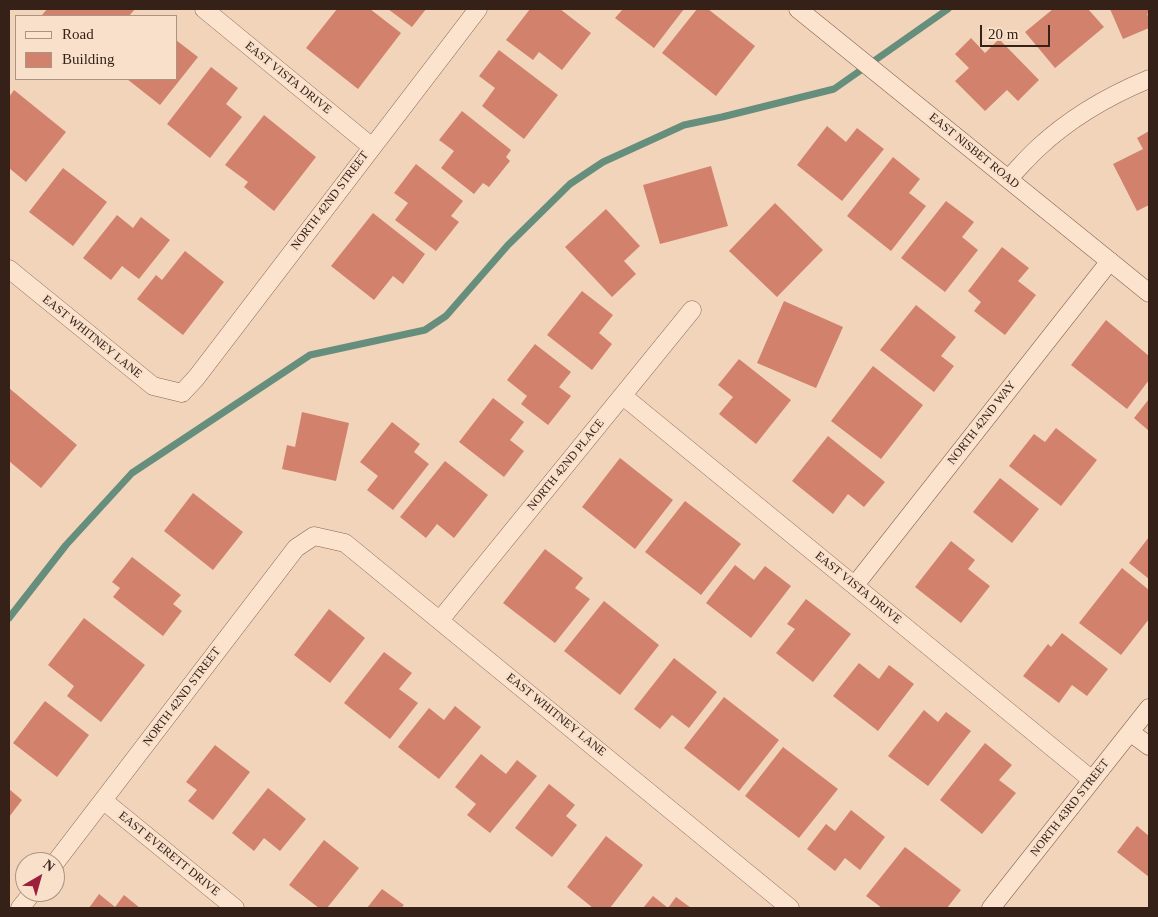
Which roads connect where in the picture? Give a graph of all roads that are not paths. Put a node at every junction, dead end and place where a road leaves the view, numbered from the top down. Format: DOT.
graph roads {
  1 [pos="204,9"];
  2 [pos="478,9"];
  3 [pos="798,9"];
  4 [pos="1149,79"];
  5 [pos="372,147"];
  6 [pos="1008,179"];
  7 [pos="1110,261"];
  8 [pos="9,269"];
  9 [pos="1149,293"];
  10 [pos="692,310"];
  11 [pos="182,394"];
  12 [pos="623,396"];
  13 [pos="314,536"];
  14 [pos="855,585"];
  15 [pos="440,620"];
  16 [pos="1149,708"];
  17 [pos="1130,732"];
  18 [pos="1149,746"];
  19 [pos="1092,780"];
  20 [pos="104,801"];
  21 [pos="64,852"];
  22 [pos="235,908"];
  23 [pos="790,908"];
  24 [pos="992,908"];
  1 -- 5 [label="street, EAST VISTA DRIVE"];
  2 -- 5 [label="street, NORTH 42ND STREET"];
  3 -- 6 [label="street, EAST NISBET ROAD"];
  4 -- 6 [label="street"];
  5 -- 11 [label="street, NORTH 42ND STREET"];
  6 -- 7 [label="street, EAST NISBET ROAD"];
  7 -- 9 [label="street, EAST NISBET ROAD"];
  7 -- 14 [label="street, NORTH 42ND WAY"];
  8 -- 11 [label="street, EAST WHITNEY LANE"];
  10 -- 12 [label="street, NORTH 42ND PLACE"];
  12 -- 14 [label="street, EAST VISTA DRIVE"];
  12 -- 15 [label="street, NORTH 42ND PLACE"];
  13 -- 15 [label="street, EAST WHITNEY LANE"];
  13 -- 20 [label="street, NORTH 42ND STREET"];
  14 -- 19 [label="street, EAST VISTA DRIVE"];
  15 -- 23 [label="street, EAST WHITNEY LANE"];
  16 -- 17 [label="street, NORTH 43RD STREET"];
  17 -- 18 [label="street"];
  17 -- 19 [label="street, NORTH 43RD STREET"];
  19 -- 24 [label="street, NORTH 43RD STREET"];
  20 -- 21 [label="street, NORTH 42ND STREET"];
  20 -- 22 [label="street, EAST EVERETT DRIVE"];
}
